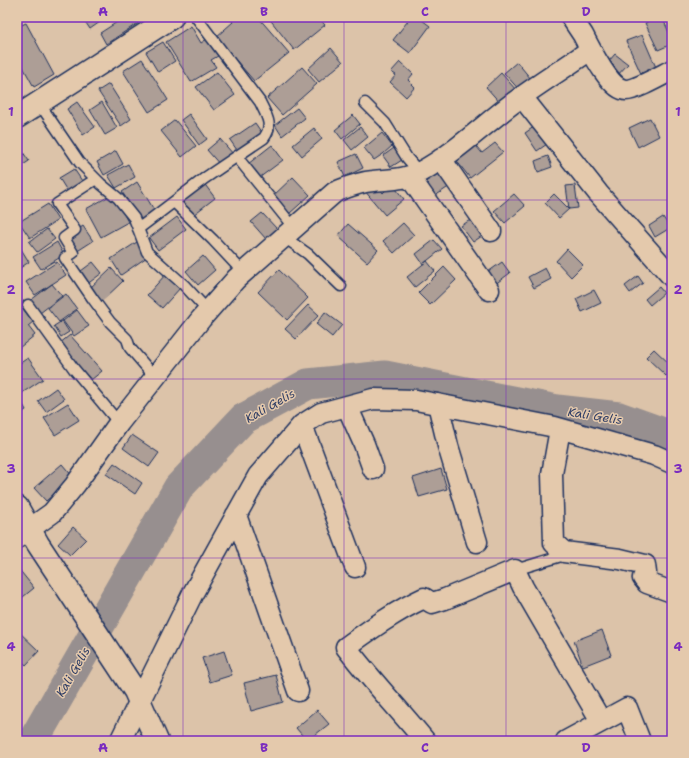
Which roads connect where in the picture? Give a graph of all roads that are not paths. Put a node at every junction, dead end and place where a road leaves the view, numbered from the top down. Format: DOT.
graph roads {
  1 [pos="196,17"];
  2 [pos="571,17"];
  3 [pos="158,21"];
  4 [pos="590,50"];
  5 [pos="672,70"];
  6 [pos="522,96"];
  7 [pos="39,103"];
  8 [pos="365,103"];
  9 [pos="17,117"];
  10 [pos="237,157"];
  11 [pos="441,159"];
  12 [pos="414,174"];
  13 [pos="96,178"];
  14 [pos="174,202"];
  15 [pos="138,229"];
  16 [pos="491,231"];
  17 [pos="289,232"];
  18 [pos="243,272"];
  19 [pos="672,277"];
  20 [pos="341,286"];
  21 [pos="489,290"];
  22 [pos="28,305"];
  23 [pos="208,311"];
  24 [pos="155,378"];
  25 [pos="438,404"];
  26 [pos="347,406"];
  27 [pos="119,423"];
  28 [pos="302,425"];
  29 [pos="560,429"];
  30 [pos="672,463"];
  31 [pos="373,469"];
  32 [pos="17,507"];
  33 [pos="236,515"];
  34 [pos="23,534"];
  35 [pos="477,542"];
  36 [pos="564,552"];
  37 [pos="355,567"];
  38 [pos="515,570"];
  39 [pos="672,592"];
  40 [pos="298,692"];
  41 [pos="137,697"];
  42 [pos="601,721"];
  43 [pos="120,741"];
  44 [pos="157,741"];
  45 [pos="425,741"];
  46 [pos="566,741"];
  47 [pos="640,741"];
  1 -- 10 [label="lane"];
  2 -- 4 [label="street"];
  3 -- 7 [label="street"];
  4 -- 5 [label="street"];
  4 -- 6 [label="street"];
  6 -- 11 [label="street"];
  6 -- 19 [label="street"];
  7 -- 9 [label="street"];
  7 -- 13 [label="lane"];
  8 -- 12 [label="lane"];
  10 -- 14 [label="lane"];
  10 -- 17 [label="lane"];
  11 -- 12 [label="street"];
  11 -- 16 [label="street"];
  12 -- 17 [label="street"];
  12 -- 21 [label="street"];
  13 -- 15 [label="lane"];
  13 -- 24 [label="lane"];
  14 -- 15 [label="lane"];
  14 -- 18 [label="lane"];
  15 -- 23 [label="lane"];
  17 -- 18 [label="street"];
  17 -- 20 [label="lane"];
  18 -- 23 [label="street"];
  22 -- 27 [label="lane"];
  23 -- 24 [label="street"];
  24 -- 27 [label="street"];
  25 -- 26 [label="street"];
  25 -- 29 [label="street"];
  25 -- 35 [label="street"];
  26 -- 28 [label="street"];
  26 -- 31 [label="street"];
  27 -- 34 [label="street"];
  28 -- 33 [label="street"];
  28 -- 37 [label="street"];
  29 -- 30 [label="street"];
  29 -- 36 [label="street"];
  32 -- 34 [label="street"];
  33 -- 40 [label="street"];
  33 -- 41 [label="street"];
  34 -- 41 [label="street"];
  36 -- 38 [label="lane"];
  36 -- 39 [label="street"];
  38 -- 42 [label="street"];
  38 -- 45 [label="street"];
  41 -- 43 [label="street"];
  41 -- 44 [label="street"];
  42 -- 46 [label="street"];
  42 -- 47 [label="street"];
}
